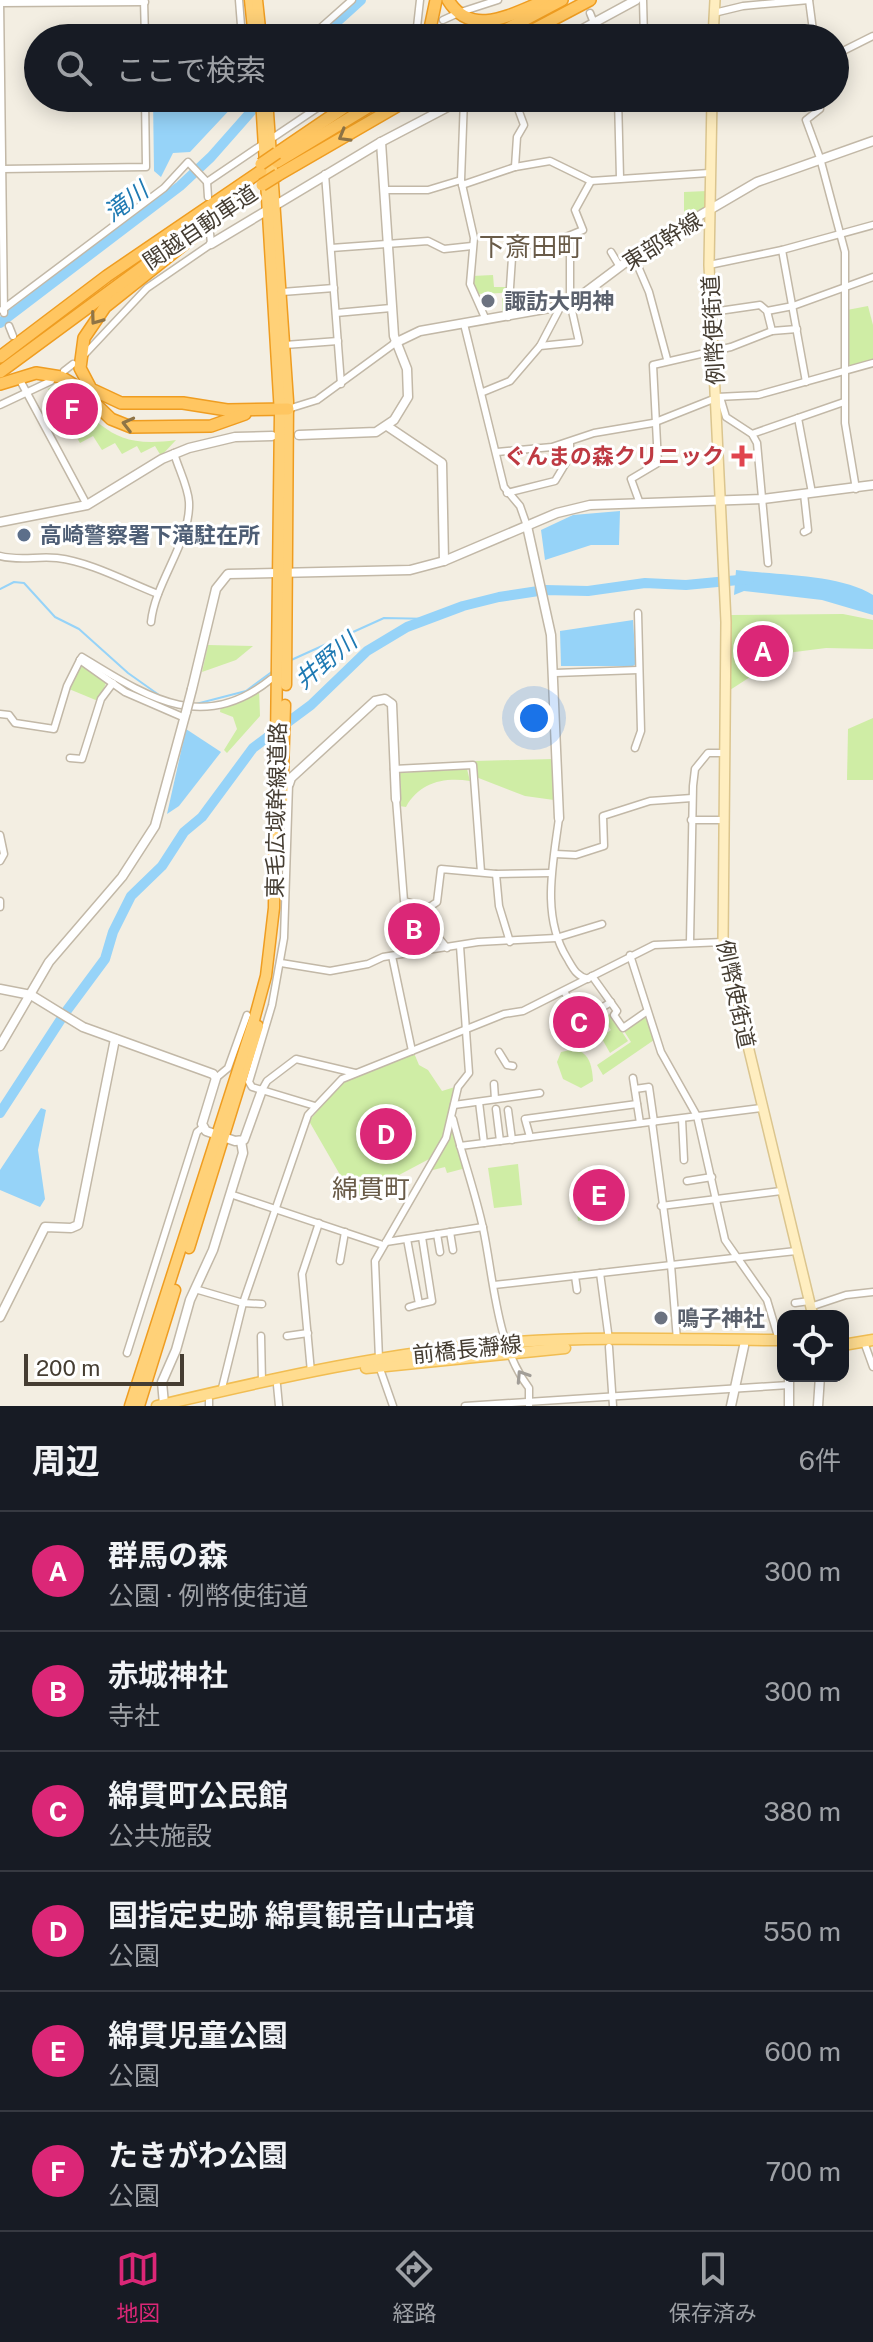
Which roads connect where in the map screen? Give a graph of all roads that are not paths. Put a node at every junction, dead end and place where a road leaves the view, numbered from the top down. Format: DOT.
graph roads {
  1 [pos="239,0"];
  2 [pos="250,0"];
  3 [pos="257,0"];
  4 [pos="352,0"];
  5 [pos="420,0"];
  6 [pos="436,0"];
  7 [pos="448,0"];
  8 [pos="547,0"];
  9 [pos="562,0"];
  10 [pos="636,0"];
  11 [pos="643,0"];
  12 [pos="715,0"];
  13 [pos="809,0"];
  14 [pos="144,1"];
  15 [pos="494,1"];
  16 [pos="0,2"];
  17 [pos="464,11"];
  18 [pos="591,12"];
  19 [pos="714,13"];
  20 [pos="501,14"];
  21 [pos="454,15"];
  22 [pos="443,20"];
  23 [pos="145,24"];
  24 [pos="241,24"];
  25 [pos="253,24"];
  26 [pos="260,24"];
  27 [pos="330,24"];
  28 [pos="420,24"];
  29 [pos="425,24"];
  30 [pos="517,24"];
  31 [pos="557,24"];
  32 [pos="644,24"];
  33 [pos="714,24"];
  34 [pos="812,24"];
  35 [pos="873,36"];
  36 [pos="849,48"];
  37 [pos="145,112"];
  38 [pos="261,112"];
  39 [pos="311,112"];
  40 [pos="339,112"];
  41 [pos="358,112"];
  42 [pos="387,112"];
  43 [pos="438,112"];
  44 [pos="465,112"];
  45 [pos="519,112"];
  46 [pos="618,112"];
  47 [pos="711,112"];
  48 [pos="816,112"];
  49 [pos="375,132"];
  50 [pos="267,141"];
  51 [pos="873,141"];
  52 [pos="381,142"];
  53 [pos="277,157"];
  54 [pos="820,158"];
  55 [pos="515,167"];
  56 [pos="1,169"];
  57 [pos="709,173"];
  58 [pos="325,174"];
  59 [pos="620,178"];
  60 [pos="204,179"];
  61 [pos="591,181"];
  62 [pos="462,183"];
  63 [pos="385,190"];
  64 [pos="240,192"];
  65 [pos="208,197"];
  66 [pos="272,206"];
  67 [pos="709,212"];
  68 [pos="873,225"];
  69 [pos="210,233"];
  70 [pos="842,234"];
  71 [pos="570,237"];
  72 [pos="211,244"];
  73 [pos="386,245"];
  74 [pos="472,246"];
  75 [pos="331,248"];
  76 [pos="782,250"];
  77 [pos="611,252"];
  78 [pos="634,257"];
  79 [pos="709,265"];
  80 [pos="620,267"];
  81 [pos="873,277"];
  82 [pos="845,287"];
  83 [pos="334,288"];
  84 [pos="282,292"];
  85 [pos="566,304"];
  86 [pos="793,306"];
  87 [pos="391,308"];
  88 [pos="3,311"];
  89 [pos="767,311"];
  90 [pos="712,312"];
  91 [pos="336,313"];
  92 [pos="508,317"];
  93 [pos="486,320"];
  94 [pos="464,324"];
  95 [pos="9,326"];
  96 [pos="797,329"];
  97 [pos="772,331"];
  98 [pos="13,336"];
  99 [pos="338,341"];
  100 [pos="395,343"];
  101 [pos="285,345"];
  102 [pos="540,346"];
  103 [pos="715,350"];
  104 [pos="84,355"];
  105 [pos="0,357"];
  106 [pos="667,359"];
  107 [pos="873,363"];
  108 [pos="73,364"];
  109 [pos="844,370"];
  110 [pos="64,371"];
  111 [pos="0,372"];
  112 [pos="51,381"];
  113 [pos="21,382"];
  114 [pos="806,382"];
  115 [pos="0,384"];
  116 [pos="341,384"];
  117 [pos="483,392"];
  118 [pos="27,394"];
  119 [pos="718,397"];
  120 [pos="844,402"];
  121 [pos="0,405"];
  122 [pos="283,411"];
  123 [pos="798,418"];
  124 [pos="653,423"];
  125 [pos="387,426"];
  126 [pos="752,434"];
  127 [pos="299,435"];
  128 [pos="272,436"];
  129 [pos="570,442"];
  130 [pos="497,452"];
  131 [pos="174,453"];
  132 [pos="873,485"];
  133 [pos="856,489"];
  134 [pos="507,493"];
  135 [pos="808,494"];
  136 [pos="720,499"];
  137 [pos="763,499"];
  138 [pos="639,501"];
  139 [pos="87,505"];
  140 [pos="0,522"];
  141 [pos="527,526"];
  142 [pos="804,532"];
  143 [pos="0,556"];
  144 [pos="444,561"];
  145 [pos="768,563"];
  146 [pos="284,572"];
  147 [pos="158,594"];
  148 [pos="638,613"];
  149 [pos="151,622"];
  150 [pos="80,660"];
  151 [pos="638,670"];
  152 [pos="555,673"];
  153 [pos="279,675"];
  154 [pos="113,683"];
  155 [pos="187,713"];
  156 [pos="0,714"];
  157 [pos="635,748"];
  158 [pos="723,753"];
  159 [pos="70,758"];
  160 [pos="394,769"];
  161 [pos="289,784"];
  162 [pos="692,798"];
  163 [pos="396,799"];
  164 [pos="559,818"];
  165 [pos="691,820"];
  166 [pos="721,820"];
  167 [pos="0,835"];
  168 [pos="555,854"];
  169 [pos="0,861"];
  170 [pos="481,872"];
  171 [pos="550,873"];
  172 [pos="496,874"];
  173 [pos="428,908"];
  174 [pos="602,924"];
  175 [pos="556,938"];
  176 [pos="510,942"];
  177 [pos="690,942"];
  178 [pos="723,942"];
  179 [pos="460,946"];
  180 [pos="447,948"];
  181 [pos="630,955"];
  182 [pos="392,956"];
  183 [pos="281,963"];
  184 [pos="590,977"];
  185 [pos="0,989"];
  186 [pos="565,993"];
  187 [pos="31,995"];
  188 [pos="611,1002"];
  189 [pos="573,1005"];
  190 [pos="646,1012"];
  191 [pos="247,1015"];
  192 [pos="584,1019"];
  193 [pos="465,1029"];
  194 [pos="115,1039"];
  195 [pos="0,1046"];
  196 [pos="412,1051"];
  197 [pos="499,1052"];
  198 [pos="513,1066"];
  199 [pos="355,1073"];
  200 [pos="216,1078"];
  201 [pos="633,1078"];
  202 [pos="494,1084"];
  203 [pos="635,1089"];
  204 [pos="262,1090"];
  205 [pos="540,1093"];
  206 [pos="495,1099"];
  207 [pos="479,1102"];
  208 [pos="637,1104"];
  209 [pos="454,1105"];
  210 [pos="315,1106"];
  211 [pos="614,1107"];
  212 [pos="761,1108"];
  213 [pos="496,1109"];
  214 [pos="508,1110"];
  215 [pos="584,1111"];
  216 [pos="556,1114"];
  217 [pos="453,1116"];
  218 [pos="697,1116"];
  219 [pos="682,1119"];
  220 [pos="653,1122"];
  221 [pos="640,1123"];
  222 [pos="616,1126"];
  223 [pos="202,1128"];
  224 [pos="586,1130"];
  225 [pos="558,1134"];
  226 [pos="219,1136"];
  227 [pos="530,1137"];
  228 [pos="512,1140"];
  229 [pos="241,1141"];
  230 [pos="500,1141"];
  231 [pos="484,1143"];
  232 [pos="460,1146"];
  233 [pos="684,1160"];
  234 [pos="712,1177"];
  235 [pos="687,1181"];
  236 [pos="781,1191"];
  237 [pos="230,1194"];
  238 [pos="715,1200"];
  239 [pos="661,1206"];
  240 [pos="277,1209"];
  241 [pos="319,1223"];
  242 [pos="483,1227"];
  243 [pos="345,1232"];
  244 [pos="450,1232"];
  245 [pos="437,1234"];
  246 [pos="422,1237"];
  247 [pos="407,1239"];
  248 [pos="385,1244"];
  249 [pos="453,1250"];
  250 [pos="796,1251"];
  251 [pos="440,1252"];
  252 [pos="738,1259"];
  253 [pos="340,1261"];
  254 [pos="671,1265"];
  255 [pos="600,1273"];
  256 [pos="575,1276"];
  257 [pos="494,1285"];
  258 [pos="195,1289"];
  259 [pos="577,1290"];
  260 [pos="873,1292"];
  261 [pos="243,1303"];
  262 [pos="795,1303"];
  263 [pos="262,1304"];
  264 [pos="419,1304"];
  265 [pos="409,1307"];
  266 [pos="811,1308"];
  267 [pos="0,1317"];
  268 [pos="777,1328"];
  269 [pos="308,1333"];
  270 [pos="261,1336"];
  271 [pos="287,1336"];
  272 [pos="870,1339"];
  273 [pos="677,1340"];
  274 [pos="849,1341"];
  275 [pos="777,1342"];
  276 [pos="609,1343"];
  277 [pos="777,1343"];
  278 [pos="744,1346"];
  279 [pos="508,1347"];
  280 [pos="127,1353"];
  281 [pos="379,1362"];
  282 [pos="873,1367"];
  283 [pos="311,1372"];
  284 [pos="262,1382"];
  285 [pos="777,1382"];
  286 [pos="789,1382"];
  287 [pos="820,1382"];
  288 [pos="277,1385"];
  289 [pos="733,1388"];
  290 [pos="221,1392"];
  291 [pos="613,1396"];
  292 [pos="209,1403"];
  293 [pos="530,1404"];
  294 [pos="160,1405"];
  295 [pos="130,1406"];
  296 [pos="139,1406"];
  297 [pos="182,1406"];
  298 [pos="279,1406"];
  299 [pos="393,1406"];
  300 [pos="465,1406"];
  301 [pos="613,1406"];
  302 [pos="731,1406"];
  303 [pos="789,1406"];
  304 [pos="818,1406"];
  1 -- 24 [label="street"];
  2 -- 25 [label="highway"];
  3 -- 26 [label="highway"];
  4 -- 27 [label="street"];
  5 -- 28 [label="street"];
  6 -- 29 [label="highway"];
  7 -- 8 [label="highway"];
  9 -- 30 [label="highway"];
  10 -- 18 [label="street"];
  11 -- 32 [label="street"];
  12 -- 19 [label="main road"];
  13 -- 19 [label="street"];
  13 -- 34 [label="street"];
  14 -- 16 [label="street"];
  14 -- 23 [label="street"];
  15 -- 17 [label="street"];
  15 -- 20 [label="street"];
  16 -- 56 [label="street"];
  18 -- 31 [label="highway"];
  19 -- 33 [label="main road"];
  21 -- 22 [label="street"];
  35 -- 36 [label="street"];
  37 -- 56 [label="street"];
  38 -- 50 [label="highway, 東毛広域幹線道路"];
  39 -- 50 [label="street"];
  40 -- 53 [label="highway"];
  41 -- 53 [label="highway, 関越自動車道"];
  42 -- 64 [label="highway, 関越自動車道, one-way, bridge"];
  43 -- 52 [label="street"];
  44 -- 62 [label="street"];
  45 -- 55 [label="street"];
  46 -- 59 [label="street"];
  47 -- 57 [label="main road, 例幣使街道"];
  48 -- 54 [label="street"];
  49 -- 52 [label="street"];
  50 -- 60 [label="street"];
  50 -- 66 [label="highway, 東毛広域幹線道路"];
  51 -- 54 [label="street, 東部幹線"];
  52 -- 58 [label="street"];
  52 -- 63 [label="street"];
  53 -- 64 [label="highway, 関越自動車道"];
  54 -- 67 [label="street, 東部幹線"];
  54 -- 70 [label="street"];
  55 -- 61 [label="street"];
  55 -- 62 [label="street"];
  56 -- 88 [label="street"];
  57 -- 59 [label="street"];
  57 -- 67 [label="main road, 例幣使街道"];
  58 -- 66 [label="street"];
  58 -- 75 [label="street"];
  59 -- 61 [label="street"];
  60 -- 65 [label="street"];
  60 -- 88 [label="street"];
  61 -- 71 [label="street"];
  62 -- 63 [label="street"];
  62 -- 74 [label="street"];
  63 -- 73 [label="street"];
  64 -- 105 [label="highway, 関越自動車道"];
  64 -- 111 [label="highway, 関越自動車道"];
  64 -- 122 [label="highway, one-way"];
  66 -- 72 [label="street"];
  66 -- 84 [label="highway, 東毛広域幹線道路"];
  66 -- 122 [label="highway, 東毛広域幹線道路"];
  67 -- 78 [label="street, 東部幹線"];
  67 -- 79 [label="main road, 例幣使街道"];
  68 -- 70 [label="street"];
  69 -- 72 [label="street"];
  70 -- 76 [label="street"];
  70 -- 82 [label="street"];
  71 -- 85 [label="street"];
  71 -- 92 [label="street"];
  72 -- 104 [label="street"];
  73 -- 74 [label="street"];
  73 -- 75 [label="street"];
  73 -- 87 [label="street"];
  74 -- 93 [label="street"];
  75 -- 83 [label="street"];
  76 -- 79 [label="street"];
  76 -- 86 [label="street"];
  77 -- 80 [label="street"];
  78 -- 80 [label="street, 東部幹線"];
  78 -- 106 [label="street"];
  79 -- 90 [label="main road, 例幣使街道"];
  80 -- 85 [label="street, 東部幹線"];
  81 -- 82 [label="street"];
  82 -- 86 [label="street"];
  82 -- 109 [label="street"];
  83 -- 84 [label="street"];
  83 -- 91 [label="street"];
  84 -- 101 [label="highway, 東毛広域幹線道路"];
  85 -- 92 [label="street, 東部幹線"];
  85 -- 102 [label="street"];
  85 -- 102 [label="street"];
  86 -- 89 [label="street"];
  86 -- 96 [label="street"];
  87 -- 91 [label="street"];
  87 -- 100 [label="street"];
  89 -- 90 [label="street"];
  89 -- 97 [label="street"];
  90 -- 103 [label="main road, 例幣使街道"];
  91 -- 99 [label="street"];
  92 -- 93 [label="street, 東部幹線"];
  93 -- 94 [label="street, 東部幹線"];
  94 -- 100 [label="street, 東部幹線"];
  94 -- 117 [label="street"];
  95 -- 98 [label="street"];
  96 -- 97 [label="street"];
  96 -- 114 [label="street"];
  97 -- 103 [label="street"];
  99 -- 101 [label="street"];
  99 -- 116 [label="street"];
  100 -- 116 [label="street"];
  100 -- 125 [label="street"];
  101 -- 122 [label="highway, 東毛広域幹線道路"];
  102 -- 117 [label="street"];
  103 -- 106 [label="street"];
  103 -- 119 [label="main road, 例幣使街道"];
  106 -- 124 [label="street"];
  107 -- 109 [label="street"];
  108 -- 110 [label="street"];
  109 -- 114 [label="street"];
  109 -- 120 [label="street"];
  112 -- 118 [label="street"];
  113 -- 118 [label="street"];
  114 -- 119 [label="street"];
  122 -- 115 [label="highway, one-way"];
  116 -- 122 [label="street"];
  117 -- 130 [label="street"];
  118 -- 121 [label="street"];
  118 -- 139 [label="street"];
  119 -- 124 [label="street"];
  119 -- 126 [label="street"];
  119 -- 136 [label="main road, 例幣使街道"];
  120 -- 123 [label="street"];
  120 -- 133 [label="street"];
  122 -- 146 [label="highway, 東毛広域幹線道路"];
  123 -- 126 [label="street"];
  123 -- 135 [label="street"];
  124 -- 129 [label="street"];
  124 -- 138 [label="street"];
  125 -- 127 [label="street"];
  125 -- 144 [label="street"];
  126 -- 137 [label="street"];
  128 -- 131 [label="street"];
  129 -- 130 [label="street"];
  129 -- 134 [label="street"];
  130 -- 134 [label="street"];
  131 -- 139 [label="street"];
  131 -- 147 [label="street"];
  132 -- 133 [label="street"];
  133 -- 135 [label="street"];
  134 -- 141 [label="street"];
  135 -- 137 [label="street"];
  135 -- 142 [label="street"];
  136 -- 137 [label="street"];
  136 -- 138 [label="street"];
  136 -- 158 [label="main road, 例幣使街道"];
  137 -- 145 [label="street"];
  138 -- 141 [label="street"];
  139 -- 140 [label="street"];
  141 -- 144 [label="street"];
  141 -- 152 [label="street"];
  143 -- 147 [label="street"];
  144 -- 146 [label="street"];
  146 -- 153 [label="highway, 東毛広域幹線道路"];
  146 -- 155 [label="street, bridge"];
  147 -- 149 [label="street"];
  148 -- 151 [label="street"];
  150 -- 154 [label="street"];
  150 -- 155 [label="street"];
  150 -- 156 [label="street"];
  151 -- 152 [label="street"];
  151 -- 157 [label="street"];
  152 -- 164 [label="street"];
  153 -- 155 [label="street"];
  153 -- 226 [label="highway, 東毛広域幹線道路"];
  154 -- 155 [label="street"];
  154 -- 159 [label="street"];
  155 -- 187 [label="street"];
  158 -- 162 [label="street"];
  158 -- 166 [label="main road, 例幣使街道"];
  160 -- 161 [label="street"];
  160 -- 163 [label="street"];
  160 -- 170 [label="street"];
  161 -- 183 [label="street"];
  162 -- 165 [label="street"];
  162 -- 168 [label="street"];
  163 -- 173 [label="street"];
  164 -- 168 [label="street"];
  165 -- 166 [label="street"];
  165 -- 177 [label="street"];
  166 -- 178 [label="main road, 例幣使街道"];
  167 -- 169 [label="street"];
  168 -- 171 [label="street"];
  170 -- 172 [label="street"];
  170 -- 173 [label="street"];
  171 -- 172 [label="street"];
  171 -- 175 [label="street"];
  172 -- 176 [label="street"];
  173 -- 180 [label="street"];
  174 -- 175 [label="street"];
  175 -- 176 [label="street"];
  175 -- 184 [label="street"];
  176 -- 179 [label="street"];
  177 -- 178 [label="street"];
  177 -- 181 [label="street"];
  178 -- 212 [label="main road, 例幣使街道"];
  179 -- 180 [label="street"];
  179 -- 193 [label="street"];
  180 -- 182 [label="street"];
  181 -- 184 [label="street"];
  181 -- 190 [label="street"];
  182 -- 183 [label="street"];
  182 -- 196 [label="street"];
  183 -- 204 [label="street"];
  184 -- 186 [label="street"];
  184 -- 188 [label="street"];
  185 -- 187 [label="street"];
  186 -- 189 [label="street"];
  186 -- 193 [label="street"];
  187 -- 194 [label="street"];
  187 -- 195 [label="street"];
  188 -- 190 [label="street"];
  188 -- 192 [label="street"];
  190 -- 218 [label="street"];
  191 -- 200 [label="street"];
  193 -- 196 [label="street"];
  193 -- 209 [label="street"];
  194 -- 200 [label="street"];
  194 -- 267 [label="street"];
  196 -- 199 [label="street"];
  197 -- 198 [label="street"];
  199 -- 204 [label="street"];
  199 -- 210 [label="street"];
  200 -- 223 [label="street"];
  201 -- 203 [label="street"];
  202 -- 206 [label="street"];
  203 -- 208 [label="street"];
  203 -- 220 [label="street"];
  204 -- 210 [label="street"];
  204 -- 229 [label="street"];
  205 -- 206 [label="street"];
  206 -- 207 [label="street"];
  207 -- 209 [label="street"];
  207 -- 231 [label="street"];
  208 -- 211 [label="street"];
  208 -- 221 [label="street"];
  209 -- 217 [label="street"];
  210 -- 240 [label="street"];
  211 -- 215 [label="street"];
  211 -- 222 [label="street"];
  212 -- 218 [label="street"];
  212 -- 236 [label="main road, 例幣使街道"];
  213 -- 230 [label="street"];
  214 -- 228 [label="street"];
  215 -- 216 [label="street"];
  215 -- 224 [label="street"];
  216 -- 225 [label="street"];
  216 -- 227 [label="street"];
  217 -- 232 [label="street"];
  217 -- 248 [label="street"];
  218 -- 219 [label="street"];
  218 -- 234 [label="street"];
  219 -- 220 [label="street"];
  219 -- 233 [label="street"];
  220 -- 221 [label="street"];
  220 -- 239 [label="street"];
  221 -- 222 [label="street"];
  222 -- 224 [label="street"];
  223 -- 226 [label="street"];
  223 -- 280 [label="street"];
  224 -- 225 [label="street"];
  225 -- 227 [label="street"];
  226 -- 229 [label="street"];
  226 -- 295 [label="highway, 東毛広域幹線道路"];
  226 -- 296 [label="highway, 東毛広域幹線道路"];
  227 -- 228 [label="street"];
  228 -- 230 [label="street"];
  229 -- 237 [label="street"];
  230 -- 231 [label="street"];
  231 -- 232 [label="street"];
  232 -- 242 [label="street"];
  234 -- 235 [label="street"];
  234 -- 238 [label="street"];
  236 -- 238 [label="street"];
  236 -- 250 [label="main road, 例幣使街道"];
  237 -- 240 [label="street"];
  237 -- 258 [label="street"];
  238 -- 239 [label="street"];
  238 -- 252 [label="street"];
  239 -- 254 [label="street"];
  240 -- 241 [label="street"];
  240 -- 261 [label="street"];
  241 -- 243 [label="street"];
  241 -- 269 [label="street"];
  242 -- 244 [label="street"];
  242 -- 257 [label="street"];
  243 -- 248 [label="street"];
  243 -- 253 [label="street"];
  244 -- 245 [label="street"];
  244 -- 249 [label="street"];
  245 -- 246 [label="street"];
  245 -- 251 [label="street"];
  246 -- 247 [label="street"];
  246 -- 264 [label="street"];
  247 -- 248 [label="street"];
  247 -- 264 [label="street"];
  248 -- 281 [label="street"];
  250 -- 252 [label="street"];
  250 -- 266 [label="main road, 例幣使街道"];
  252 -- 254 [label="street"];
  252 -- 268 [label="street"];
  254 -- 255 [label="street"];
  254 -- 273 [label="street"];
  255 -- 256 [label="street"];
  255 -- 276 [label="street"];
  256 -- 257 [label="street"];
  256 -- 259 [label="street"];
  257 -- 279 [label="street"];
  258 -- 261 [label="street"];
  258 -- 294 [label="street"];
  260 -- 266 [label="street"];
  261 -- 263 [label="street"];
  261 -- 290 [label="street"];
  262 -- 266 [label="street"];
  264 -- 265 [label="street"];
  269 -- 271 [label="street"];
  269 -- 283 [label="street"];
  270 -- 284 [label="street"];
  272 -- 274 [label="main road"];
  272 -- 282 [label="street"];
  273 -- 275 [label="main road, 前橋長瀞線"];
  273 -- 276 [label="main road, 前橋長瀞線"];
  276 -- 278 [label="main road, 前橋長瀞線"];
  276 -- 279 [label="main road, 前橋長瀞線"];
  276 -- 291 [label="street"];
  277 -- 278 [label="main road, 前橋長瀞線"];
  278 -- 289 [label="street"];
  279 -- 281 [label="main road, 前橋長瀞線"];
  293 -- 279 [label="street, one-way"];
  281 -- 283 [label="main road, 前橋長瀞線"];
  281 -- 288 [label="main road, 前橋長瀞線"];
  281 -- 299 [label="street"];
  283 -- 284 [label="main road, 前橋長瀞線"];
  284 -- 290 [label="main road, 前橋長瀞線"];
  285 -- 289 [label="street"];
  286 -- 303 [label="street"];
  287 -- 304 [label="street"];
  288 -- 292 [label="main road, 前橋長瀞線"];
  288 -- 298 [label="street"];
  289 -- 291 [label="street"];
  289 -- 302 [label="street"];
  290 -- 294 [label="main road, 前橋長瀞線"];
  291 -- 293 [label="street"];
  291 -- 301 [label="street"];
  292 -- 297 [label="main road, 前橋長瀞線"];
  293 -- 300 [label="street"];
}
